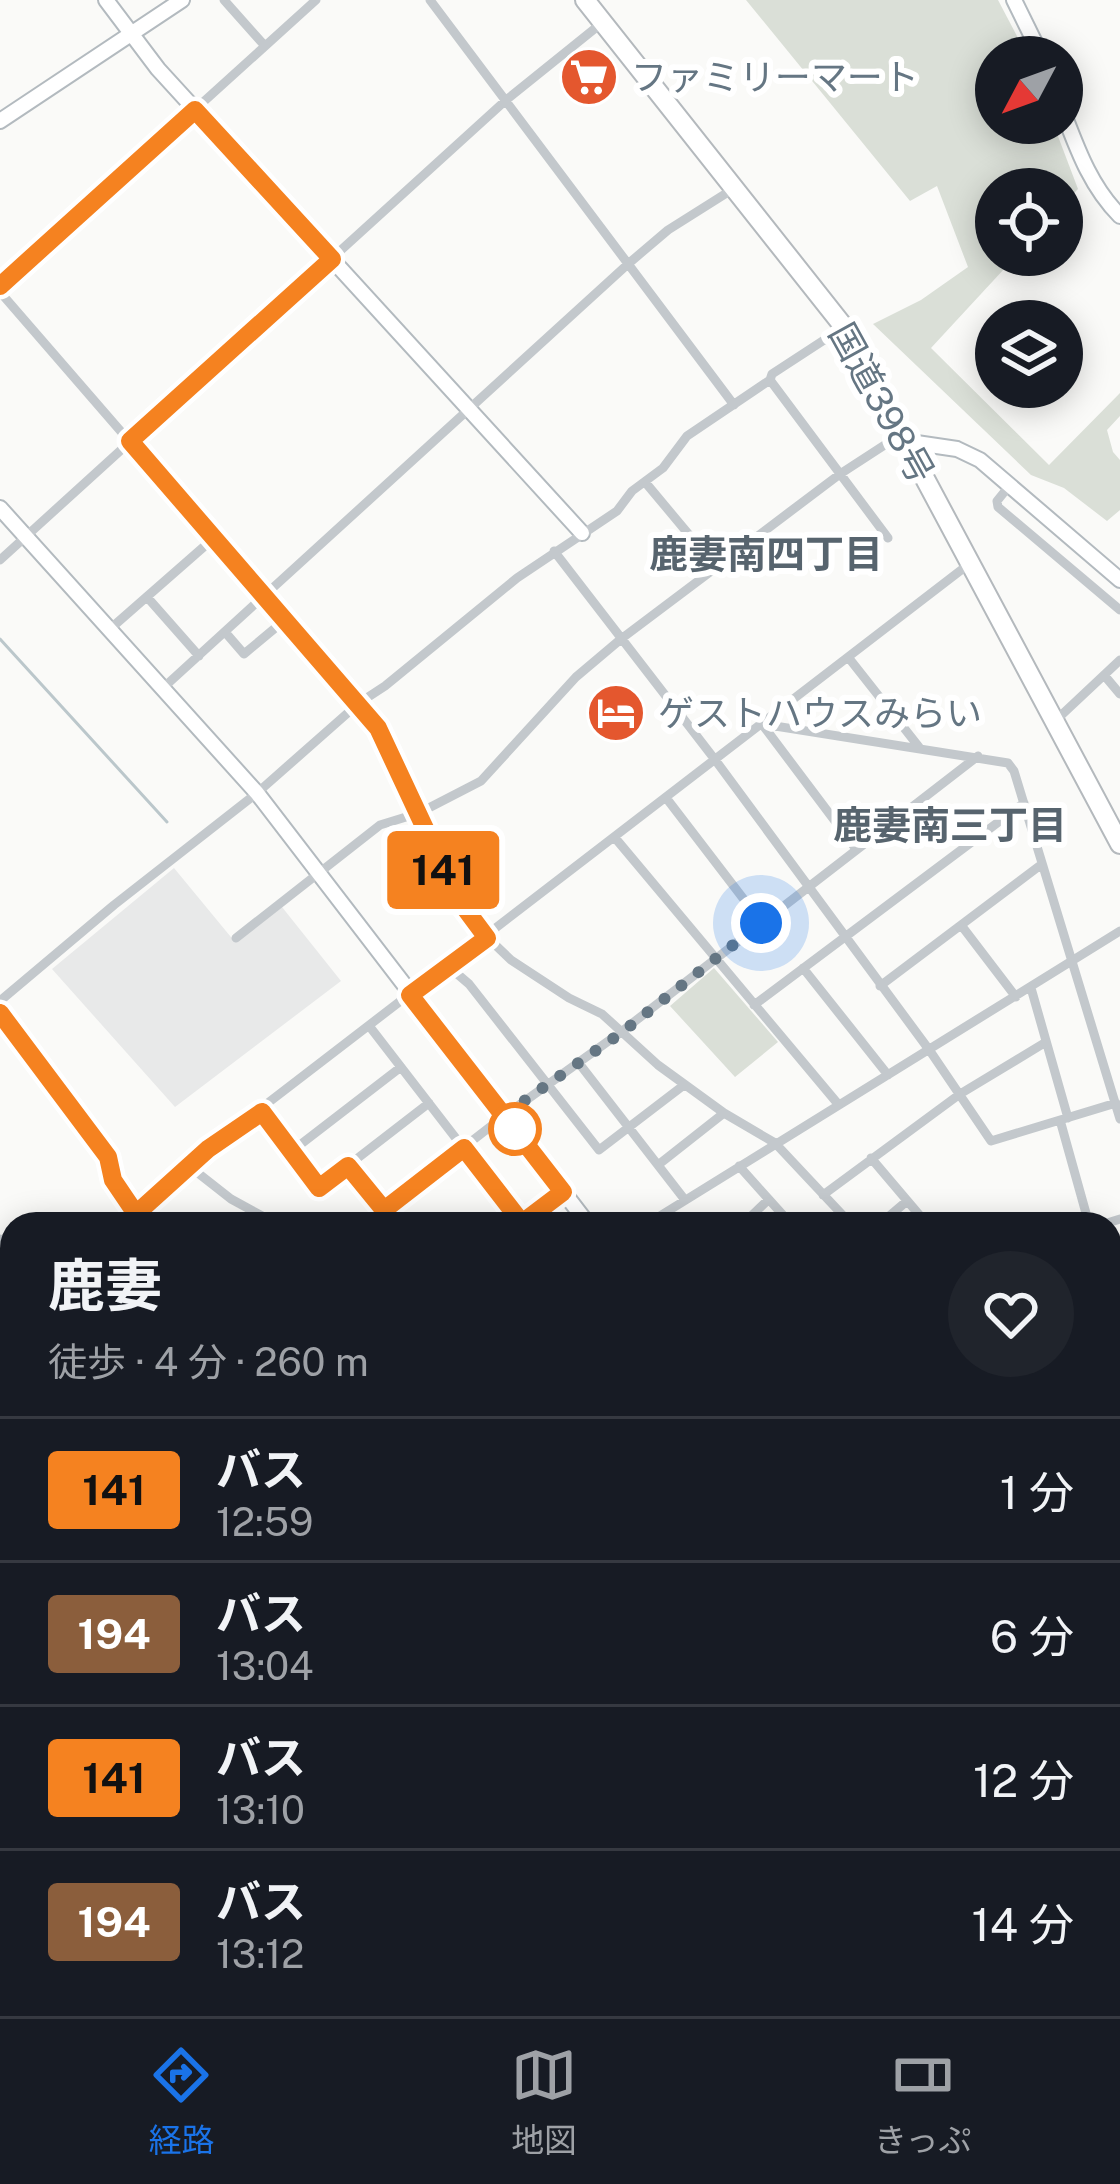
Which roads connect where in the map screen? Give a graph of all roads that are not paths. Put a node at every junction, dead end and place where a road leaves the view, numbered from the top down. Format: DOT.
graph roads {
  1 [pos="106,0"];
  2 [pos="182,0"];
  3 [pos="224,0"];
  4 [pos="316,0"];
  5 [pos="430,0"];
  6 [pos="586,0"];
  7 [pos="1014,0"];
  8 [pos="603,22"];
  9 [pos="131,34"];
  10 [pos="1032,36"];
  11 [pos="266,46"];
  12 [pos="505,101"];
  13 [pos="195,110"];
  14 [pos="0,121"];
  15 [pos="1074,144"];
  16 [pos="733,189"];
  17 [pos="1120,216"];
  18 [pos="332,259"];
  19 [pos="628,264"];
  20 [pos="0,289"];
  21 [pos="844,327"];
  22 [pos="770,380"];
  23 [pos="734,405"];
  24 [pos="470,409"];
  25 [pos="902,438"];
  26 [pos="130,441"];
  27 [pos="980,460"];
  28 [pos="840,474"];
  29 [pos="921,475"];
  30 [pos="645,482"];
  31 [pos="1011,484"];
  32 [pos="0,508"];
  33 [pos="582,533"];
  34 [pos="27,536"];
  35 [pos="215,537"];
  36 [pos="888,538"];
  37 [pos="554,551"];
  38 [pos="0,560"];
  39 [pos="969,564"];
  40 [pos="716,566"];
  41 [pos="1120,580"];
  42 [pos="266,596"];
  43 [pos="147,597"];
  44 [pos="1120,610"];
  45 [pos="286,619"];
  46 [pos="110,629"];
  47 [pos="225,632"];
  48 [pos="621,639"];
  49 [pos="199,656"];
  50 [pos="848,657"];
  51 [pos="1120,659"];
  52 [pos="1104,675"];
  53 [pos="163,688"];
  54 [pos="1120,694"];
  55 [pos="358,703"];
  56 [pos="1054,722"];
  57 [pos="762,724"];
  58 [pos="919,747"];
  59 [pos="978,756"];
  60 [pos="716,761"];
  61 [pos="257,793"];
  62 [pos="667,799"];
  63 [pos="1024,803"];
  64 [pos="418,813"];
  65 [pos="616,839"];
  66 [pos="1120,844"];
  67 [pos="856,849"];
  68 [pos="1042,864"];
  69 [pos="318,873"];
  70 [pos="807,889"];
  71 [pos="761,923"];
  72 [pos="961,925"];
  73 [pos="1120,931"];
  74 [pos="236,938"];
  75 [pos="487,938"];
  76 [pos="843,938"];
  77 [pos="714,958"];
  78 [pos="1071,961"];
  79 [pos="448,966"];
  80 [pos="803,968"];
  81 [pos="880,986"];
  82 [pos="1030,988"];
  83 [pos="410,995"];
  84 [pos="1016,997"];
  85 [pos="0,1001"];
  86 [pos="754,1005"];
  87 [pos="0,1013"];
  88 [pos="370,1027"];
  89 [pos="621,1033"];
  90 [pos="1046,1042"];
  91 [pos="930,1051"];
  92 [pos="578,1062"];
  93 [pos="401,1067"];
  94 [pos="888,1075"];
  95 [pos="548,1084"];
  96 [pos="684,1085"];
  97 [pos="960,1094"];
  98 [pos="429,1103"];
  99 [pos="1115,1103"];
  100 [pos="838,1104"];
  101 [pos="262,1112"];
  102 [pos="724,1113"];
  103 [pos="504,1115"];
  104 [pos="1064,1119"];
  105 [pos="1120,1119"];
  106 [pos="629,1127"];
  107 [pos="775,1143"];
  108 [pos="464,1148"];
  109 [pos="292,1151"];
  110 [pos="871,1158"];
  111 [pos="658,1165"];
  112 [pos="189,1166"];
  113 [pos="348,1166"];
  114 [pos="739,1166"];
  115 [pos="563,1192"];
  116 [pos="823,1195"];
  117 [pos="685,1200"];
  118 [pos="768,1200"];
  119 [pos="907,1201"];
  120 [pos="384,1210"];
  121 [pos="135,1212"];
  122 [pos="138,1212"];
  123 [pos="255,1212"];
  124 [pos="381,1212"];
  125 [pos="513,1212"];
  126 [pos="537,1212"];
  127 [pos="579,1212"];
  128 [pos="666,1212"];
  129 [pos="756,1212"];
  130 [pos="780,1212"];
  131 [pos="839,1212"];
  132 [pos="894,1212"];
  133 [pos="917,1212"];
  134 [pos="1086,1212"];
  1 -- 9 [label="street"];
  2 -- 9 [label="street"];
  3 -- 11 [label="street"];
  4 -- 11 [label="street"];
  5 -- 12 [label="street"];
  6 -- 8 [label="highway, 国道398号"];
  7 -- 10 [label="street"];
  8 -- 12 [label="street"];
  8 -- 16 [label="highway, 国道398号"];
  9 -- 13 [label="street"];
  9 -- 14 [label="street"];
  11 -- 13 [label="street"];
  12 -- 18 [label="street"];
  12 -- 19 [label="street"];
  13 -- 18 [label="street"];
  13 -- 20 [label="street"];
  15 -- 17 [label="street"];
  16 -- 19 [label="street"];
  16 -- 21 [label="highway, 国道398号"];
  18 -- 24 [label="street"];
  18 -- 26 [label="street"];
  19 -- 23 [label="street"];
  19 -- 24 [label="street"];
  20 -- 26 [label="street"];
  21 -- 22 [label="street"];
  21 -- 25 [label="highway, 国道398号"];
  22 -- 23 [label="street"];
  22 -- 28 [label="street"];
  23 -- 30 [label="street"];
  24 -- 33 [label="street"];
  24 -- 42 [label="street"];
  25 -- 27 [label="street"];
  25 -- 28 [label="street"];
  25 -- 29 [label="highway, 国道398号"];
  26 -- 34 [label="street"];
  26 -- 35 [label="street"];
  27 -- 29 [label="street"];
  27 -- 31 [label="street"];
  28 -- 36 [label="street"];
  28 -- 40 [label="street"];
  29 -- 39 [label="highway, 国道398号"];
  30 -- 33 [label="street"];
  30 -- 40 [label="street"];
  31 -- 41 [label="street"];
  31 -- 44 [label="street"];
  32 -- 34 [label="street"];
  33 -- 37 [label="street"];
  34 -- 38 [label="street"];
  34 -- 46 [label="street"];
  35 -- 42 [label="street"];
  35 -- 43 [label="street"];
  37 -- 48 [label="street"];
  37 -- 55 [label="street"];
  39 -- 50 [label="street"];
  39 -- 56 [label="highway, 国道398号"];
  40 -- 48 [label="street"];
  42 -- 45 [label="street"];
  42 -- 47 [label="street"];
  43 -- 46 [label="street"];
  43 -- 49 [label="street"];
  45 -- 47 [label="street"];
  45 -- 55 [label="street"];
  46 -- 53 [label="street"];
  47 -- 49 [label="street"];
  48 -- 60 [label="street"];
  48 -- 64 [label="street"];
  49 -- 53 [label="street"];
  50 -- 57 [label="street"];
  50 -- 58 [label="street"];
  51 -- 52 [label="street"];
  52 -- 54 [label="street"];
  52 -- 56 [label="street"];
  53 -- 61 [label="street"];
  55 -- 61 [label="street"];
  55 -- 64 [label="street"];
  56 -- 66 [label="highway, 国道398号"];
  57 -- 58 [label="street"];
  57 -- 60 [label="street"];
  57 -- 67 [label="street"];
  58 -- 59 [label="street"];
  59 -- 63 [label="street"];
  59 -- 67 [label="street"];
  60 -- 62 [label="street"];
  60 -- 70 [label="street"];
  61 -- 69 [label="street"];
  61 -- 85 [label="street"];
  62 -- 65 [label="street"];
  62 -- 71 [label="street"];
  63 -- 68 [label="street"];
  63 -- 76 [label="street"];
  64 -- 69 [label="street"];
  64 -- 75 [label="street"];
  65 -- 75 [label="street"];
  65 -- 77 [label="street"];
  67 -- 70 [label="street"];
  68 -- 72 [label="street"];
  68 -- 78 [label="street"];
  69 -- 74 [label="street"];
  69 -- 83 [label="street"];
  70 -- 71 [label="street"];
  70 -- 76 [label="street"];
  71 -- 77 [label="street"];
  72 -- 81 [label="street"];
  72 -- 84 [label="street"];
  73 -- 78 [label="street"];
  75 -- 79 [label="street"];
  75 -- 89 [label="street"];
  76 -- 80 [label="street"];
  76 -- 81 [label="street"];
  77 -- 86 [label="street"];
  77 -- 89 [label="street"];
  78 -- 82 [label="street"];
  78 -- 99 [label="street"];
  79 -- 83 [label="street"];
  79 -- 95 [label="street"];
  80 -- 86 [label="street"];
  80 -- 94 [label="street"];
  81 -- 91 [label="street"];
  82 -- 84 [label="street"];
  82 -- 90 [label="street"];
  83 -- 88 [label="street"];
  83 -- 103 [label="street"];
  84 -- 91 [label="street"];
  86 -- 100 [label="street"];
  87 -- 121 [label="street"];
  88 -- 93 [label="street"];
  88 -- 101 [label="street"];
  89 -- 92 [label="street"];
  89 -- 96 [label="street"];
  90 -- 97 [label="street"];
  90 -- 104 [label="street"];
  91 -- 94 [label="street"];
  91 -- 97 [label="street"];
  92 -- 95 [label="street"];
  92 -- 106 [label="street"];
  93 -- 98 [label="street"];
  93 -- 109 [label="street"];
  94 -- 100 [label="street"];
  95 -- 103 [label="street"];
  95 -- 106 [label="street"];
  96 -- 102 [label="street"];
  96 -- 106 [label="street"];
  97 -- 104 [label="street"];
  97 -- 110 [label="street"];
  98 -- 108 [label="street"];
  98 -- 113 [label="street"];
  99 -- 104 [label="street"];
  99 -- 105 [label="street"];
  100 -- 107 [label="street"];
  101 -- 109 [label="street"];
  101 -- 112 [label="street"];
  102 -- 107 [label="street"];
  102 -- 111 [label="street"];
  103 -- 108 [label="street"];
  103 -- 115 [label="street"];
  104 -- 134 [label="street"];
  106 -- 111 [label="street"];
  107 -- 114 [label="street"];
  107 -- 116 [label="street"];
  108 -- 120 [label="street"];
  108 -- 125 [label="street"];
  109 -- 113 [label="street"];
  110 -- 116 [label="street"];
  110 -- 119 [label="street"];
  111 -- 117 [label="street"];
  112 -- 122 [label="street"];
  112 -- 123 [label="street"];
  113 -- 120 [label="street"];
  114 -- 117 [label="street"];
  114 -- 118 [label="street"];
  115 -- 126 [label="street"];
  115 -- 127 [label="street"];
  116 -- 131 [label="street"];
  117 -- 128 [label="street"];
  118 -- 129 [label="street"];
  118 -- 130 [label="street"];
  119 -- 132 [label="street"];
  119 -- 133 [label="street"];
  120 -- 124 [label="street"];
}
